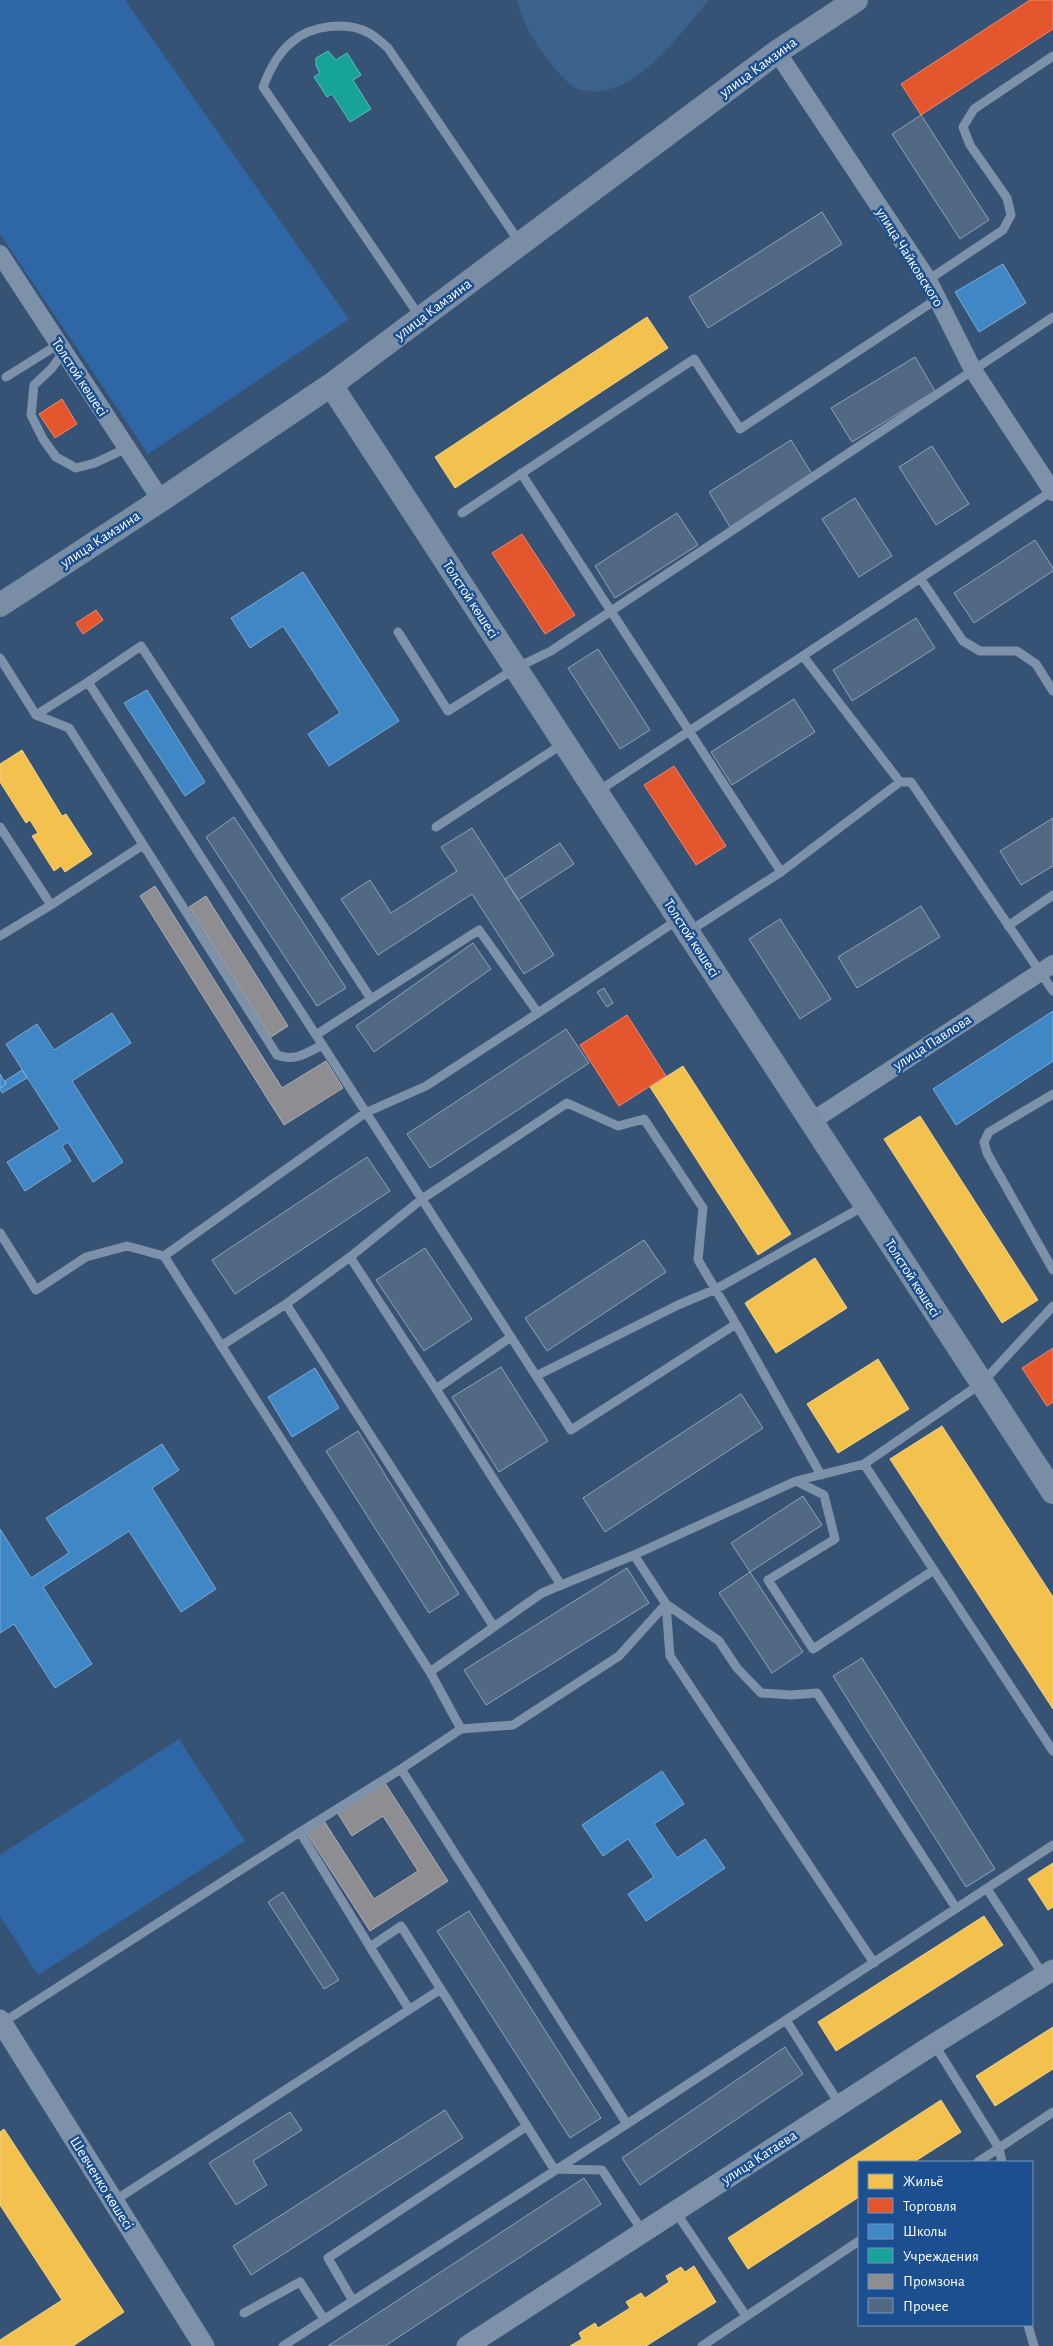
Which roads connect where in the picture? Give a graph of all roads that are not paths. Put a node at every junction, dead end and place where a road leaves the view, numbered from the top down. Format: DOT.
graph roads {
  1 [pos="856,0"];
  2 [pos="777,52"];
  3 [pos="1053,56"];
  4 [pos="520,244"];
  5 [pos="0,254"];
  6 [pos="928,280"];
  7 [pos="937,299"];
  8 [pos="1053,317"];
  9 [pos="421,318"];
  10 [pos="61,348"];
  11 [pos="973,370"];
  12 [pos="6,378"];
  13 [pos="331,385"];
  14 [pos="127,448"];
  15 [pos="521,473"];
  16 [pos="1053,491"];
  17 [pos="161,500"];
  18 [pos="462,513"];
  19 [pos="920,578"];
  20 [pos="0,605"];
  21 [pos="611,611"];
  22 [pos="398,632"];
  23 [pos="803,656"];
  24 [pos="0,658"];
  25 [pos="516,668"];
  26 [pos="88,682"];
  27 [pos="1053,691"];
  28 [pos="36,715"];
  29 [pos="689,731"];
  30 [pos="564,743"];
  31 [pos="900,782"];
  32 [pos="597,792"];
  33 [pos="436,827"];
  34 [pos="0,828"];
  35 [pos="143,845"];
  36 [pos="781,872"];
  37 [pos="1053,895"];
  38 [pos="51,905"];
  39 [pos="684,926"];
  40 [pos="1008,926"];
  41 [pos="0,936"];
  42 [pos="1046,968"];
  43 [pos="1053,990"];
  44 [pos="371,999"];
  45 [pos="538,1013"];
  46 [pos="316,1035"];
  47 [pos="322,1045"];
  48 [pos="1053,1094"];
  49 [pos="365,1113"];
  50 [pos="812,1121"];
  51 [pos="422,1199"];
  52 [pos="866,1205"];
  53 [pos="0,1233"];
  54 [pos="164,1256"];
  55 [pos="350,1257"];
  56 [pos="1053,1270"];
  57 [pos="716,1289"];
  58 [pos="286,1304"];
  59 [pos="1053,1306"];
  60 [pos="736,1324"];
  61 [pos="511,1337"];
  62 [pos="221,1346"];
  63 [pos="536,1376"];
  64 [pos="982,1383"];
  65 [pos="436,1389"];
  66 [pos="864,1464"];
  67 [pos="821,1475"];
  68 [pos="796,1481"];
  69 [pos="1053,1492"];
  70 [pos="634,1555"];
  71 [pos="934,1570"];
  72 [pos="562,1585"];
  73 [pos="666,1604"];
  74 [pos="494,1627"];
  75 [pos="430,1672"];
  76 [pos="461,1728"];
  77 [pos="1053,1751"];
  78 [pos="401,1769"];
  79 [pos="300,1832"];
  80 [pos="1053,1845"];
  81 [pos="987,1889"];
  82 [pos="956,1908"];
  83 [pos="370,1947"];
  84 [pos="874,1963"];
  85 [pos="1048,1973"];
  86 [pos="441,1988"];
  87 [pos="409,2010"];
  88 [pos="786,2020"];
  89 [pos="1,2022"];
  90 [pos="934,2044"];
  91 [pos="840,2105"];
  92 [pos="1053,2112"];
  93 [pos="627,2124"];
  94 [pos="527,2126"];
  95 [pos="999,2148"];
  96 [pos="980,2161"];
  97 [pos="1002,2161"];
  98 [pos="554,2169"];
  99 [pos="113,2201"];
  100 [pos="675,2211"];
  101 [pos="643,2232"];
  102 [pos="858,2242"];
  103 [pos="353,2300"];
  104 [pos="244,2313"];
  105 [pos="746,2316"];
  106 [pos="324,2319"];
  107 [pos="1028,2326"];
  108 [pos="204,2346"];
  109 [pos="283,2346"];
  110 [pos="467,2346"];
  111 [pos="702,2346"];
  112 [pos="1034,2346"];
  1 -- 2 [label="main road, улица Камзина"];
  2 -- 4 [label="main road, улица Камзина"];
  2 -- 6 [label="street, улица Чайковского"];
  3 -- 6 [label="lane"];
  4 -- 9 [label="main road, улица Камзина"];
  4 -- 9 [label="lane"];
  5 -- 10 [label="street, Толстой көшесі"];
  6 -- 7 [label="street, улица Чайковского"];
  7 -- 11 [label="street, улица Чайковского"];
  7 -- 15 [label="lane"];
  8 -- 11 [label="lane"];
  9 -- 13 [label="main road, улица Камзина"];
  10 -- 12 [label="lane"];
  10 -- 14 [label="street, Толстой көшесі"];
  10 -- 14 [label="lane"];
  11 -- 16 [label="street, улица Чайковского"];
  11 -- 21 [label="lane"];
  13 -- 17 [label="main road, улица Камзина"];
  13 -- 25 [label="main road, Толстой көшесі"];
  14 -- 17 [label="street, Толстой көшесі"];
  15 -- 18 [label="lane"];
  15 -- 21 [label="lane"];
  16 -- 19 [label="lane"];
  17 -- 20 [label="main road, улица Камзина"];
  19 -- 23 [label="lane"];
  19 -- 27 [label="lane"];
  21 -- 25 [label="lane"];
  21 -- 29 [label="lane"];
  22 -- 25 [label="lane"];
  23 -- 29 [label="lane"];
  23 -- 31 [label="lane"];
  24 -- 28 [label="lane"];
  25 -- 30 [label="main road, Толстой көшесі"];
  26 -- 28 [label="lane"];
  26 -- 44 [label="lane"];
  26 -- 46 [label="lane"];
  28 -- 35 [label="lane"];
  29 -- 32 [label="lane"];
  29 -- 36 [label="lane"];
  30 -- 32 [label="main road, Толстой көшесі"];
  30 -- 33 [label="lane"];
  31 -- 36 [label="lane"];
  31 -- 40 [label="lane"];
  32 -- 39 [label="main road, Толстой көшесі"];
  34 -- 38 [label="lane"];
  35 -- 38 [label="lane"];
  35 -- 47 [label="lane"];
  36 -- 39 [label="lane"];
  37 -- 40 [label="lane"];
  38 -- 41 [label="lane"];
  39 -- 45 [label="lane"];
  39 -- 50 [label="main road, Толстой көшесі"];
  40 -- 42 [label="lane"];
  42 -- 43 [label="lane"];
  42 -- 50 [label="street, улица Павлова"];
  44 -- 45 [label="lane"];
  44 -- 46 [label="lane"];
  45 -- 49 [label="lane"];
  46 -- 47 [label="lane"];
  47 -- 49 [label="lane"];
  48 -- 56 [label="lane"];
  49 -- 51 [label="lane"];
  49 -- 54 [label="lane"];
  50 -- 52 [label="main road, Толстой көшесі"];
  51 -- 55 [label="lane"];
  51 -- 57 [label="lane"];
  51 -- 61 [label="lane"];
  52 -- 57 [label="lane"];
  52 -- 64 [label="main road, Толстой көшесі"];
  53 -- 54 [label="lane"];
  54 -- 62 [label="lane"];
  55 -- 58 [label="lane"];
  55 -- 65 [label="lane"];
  57 -- 60 [label="lane"];
  57 -- 63 [label="lane"];
  58 -- 62 [label="lane"];
  58 -- 74 [label="lane"];
  59 -- 64 [label="lane"];
  60 -- 63 [label="lane"];
  60 -- 67 [label="lane"];
  61 -- 63 [label="lane"];
  61 -- 65 [label="lane"];
  62 -- 75 [label="lane"];
  64 -- 66 [label="lane"];
  64 -- 69 [label="main road, Толстой көшесі"];
  65 -- 72 [label="lane"];
  66 -- 67 [label="lane"];
  66 -- 71 [label="lane"];
  67 -- 68 [label="lane"];
  68 -- 70 [label="lane"];
  68 -- 71 [label="lane"];
  70 -- 72 [label="lane"];
  70 -- 73 [label="lane"];
  71 -- 77 [label="lane"];
  72 -- 74 [label="lane"];
  73 -- 76 [label="lane"];
  73 -- 82 [label="lane"];
  73 -- 84 [label="lane"];
  74 -- 75 [label="lane"];
  75 -- 76 [label="lane"];
  76 -- 78 [label="lane"];
  78 -- 79 [label="lane"];
  78 -- 93 [label="lane"];
  79 -- 83 [label="lane"];
  79 -- 89 [label="lane"];
  80 -- 81 [label="lane"];
  81 -- 82 [label="lane"];
  81 -- 85 [label="lane"];
  82 -- 84 [label="lane"];
  83 -- 86 [label="lane"];
  83 -- 87 [label="lane"];
  84 -- 88 [label="lane"];
  85 -- 90 [label="street, улица Катаева"];
  86 -- 87 [label="lane"];
  86 -- 94 [label="lane"];
  87 -- 99 [label="lane"];
  88 -- 91 [label="lane"];
  88 -- 93 [label="lane"];
  89 -- 99 [label="street, Шевченко көшесі"];
  90 -- 91 [label="street, улица Катаева"];
  90 -- 95 [label="lane"];
  91 -- 100 [label="street, улица Катаева"];
  92 -- 95 [label="lane"];
  93 -- 98 [label="lane"];
  94 -- 98 [label="lane"];
  94 -- 103 [label="lane"];
  95 -- 96 [label="lane"];
  95 -- 97 [label="lane"];
  98 -- 101 [label="lane"];
  98 -- 103 [label="lane"];
  99 -- 108 [label="street, Шевченко көшесі"];
  100 -- 101 [label="street, улица Катаева"];
  100 -- 105 [label="lane"];
  101 -- 110 [label="street, улица Катаева"];
  102 -- 105 [label="lane"];
  103 -- 106 [label="lane"];
  104 -- 106 [label="lane"];
  105 -- 111 [label="lane"];
  106 -- 109 [label="lane"];
  107 -- 112 [label="lane"];
}
